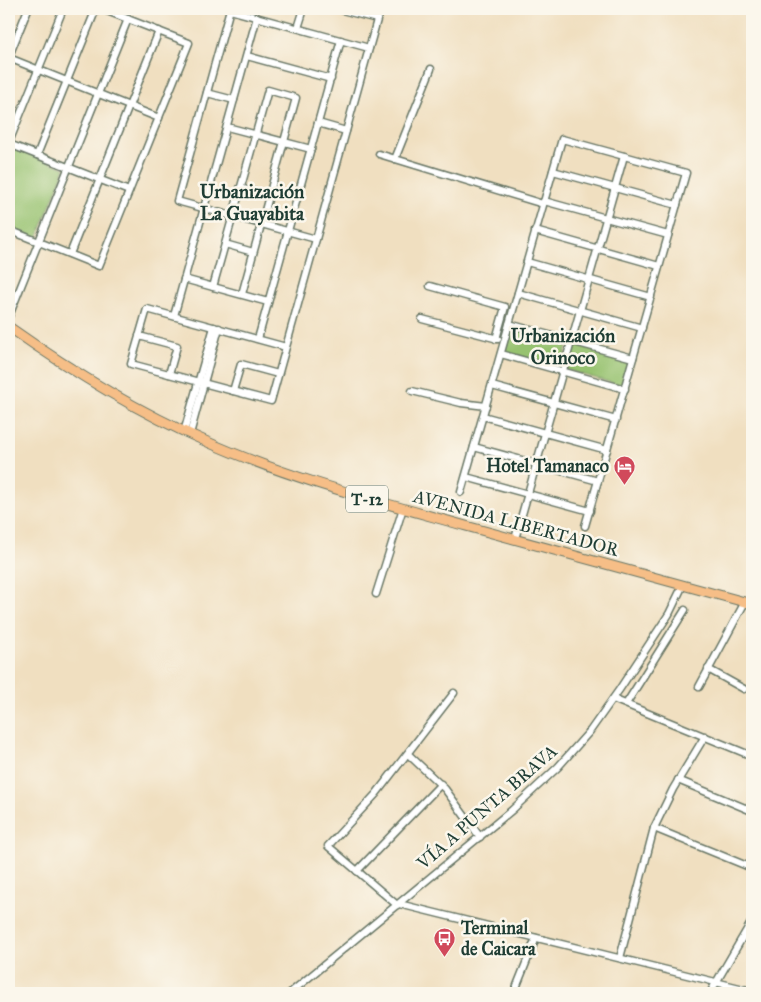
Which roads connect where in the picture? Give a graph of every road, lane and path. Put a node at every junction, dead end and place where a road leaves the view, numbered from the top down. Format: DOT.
graph roads {
  1 [pos="28,9"];
  2 [pos="62,9"];
  3 [pos="96,9"];
  4 [pos="102,9"];
  5 [pos="230,9"];
  6 [pos="304,9"];
  7 [pos="338,9"];
  8 [pos="380,9"];
  9 [pos="257,17"];
  10 [pos="128,19"];
  11 [pos="377,20"];
  12 [pos="298,28"];
  13 [pos="159,32"];
  14 [pos="341,40"];
  15 [pos="369,48"];
  16 [pos="246,56"];
  17 [pos="9,57"];
  18 [pos="38,70"];
  19 [pos="431,70"];
  20 [pos="331,79"];
  21 [pos="67,81"];
  22 [pos="207,93"];
  23 [pos="98,94"];
  24 [pos="234,100"];
  25 [pos="129,106"];
  26 [pos="159,118"];
  27 [pos="318,123"];
  28 [pos="227,126"];
  29 [pos="346,131"];
  30 [pos="255,134"];
  31 [pos="284,142"];
  32 [pos="9,143"];
  33 [pos="311,149"];
  34 [pos="379,154"];
  35 [pos="37,155"];
  36 [pos="624,156"];
  37 [pos="395,159"];
  38 [pos="68,167"];
  39 [pos="553,171"];
  40 [pos="100,180"];
  41 [pos="240,188"];
  42 [pos="615,188"];
  43 [pos="129,192"];
  44 [pos="269,196"];
  45 [pos="544,203"];
  46 [pos="677,205"];
  47 [pos="204,209"];
  48 [pos="232,217"];
  49 [pos="606,218"];
  50 [pos="261,224"];
  51 [pos="9,230"];
  52 [pos="535,231"];
  53 [pos="288,232"];
  54 [pos="668,235"];
  55 [pos="316,239"];
  56 [pos="38,241"];
  57 [pos="225,244"];
  58 [pos="598,248"];
  59 [pos="253,252"];
  60 [pos="70,254"];
  61 [pos="526,262"];
  62 [pos="660,266"];
  63 [pos="184,279"];
  64 [pos="589,280"];
  65 [pos="430,286"];
  66 [pos="213,287"];
  67 [pos="242,294"];
  68 [pos="518,294"];
  69 [pos="651,297"];
  70 [pos="268,302"];
  71 [pos="580,311"];
  72 [pos="9,316"];
  73 [pos="174,316"];
  74 [pos="422,320"];
  75 [pos="509,324"];
  76 [pos="9,327"];
  77 [pos="216,328"];
  78 [pos="642,328"];
  79 [pos="139,336"];
  80 [pos="258,339"];
  81 [pos="496,339"];
  82 [pos="504,341"];
  83 [pos="571,341"];
  84 [pos="286,347"];
  85 [pos="500,354"];
  86 [pos="633,358"];
  87 [pos="563,371"];
  88 [pos="169,374"];
  89 [pos="278,374"];
  90 [pos="201,383"];
  91 [pos="492,386"];
  92 [pos="625,388"];
  93 [pos="233,391"];
  94 [pos="412,391"];
  95 [pos="554,403"];
  96 [pos="486,406"];
  97 [pos="483,416"];
  98 [pos="616,420"];
  99 [pos="187,433"];
  100 [pos="545,433"];
  101 [pos="474,447"];
  102 [pos="607,450"];
  103 [pos="536,464"];
  104 [pos="466,477"];
  105 [pos="598,481"];
  106 [pos="462,492"];
  107 [pos="528,494"];
  108 [pos="402,508"];
  109 [pos="590,511"];
  110 [pos="586,526"];
  111 [pos="515,539"];
  112 [pos="683,585"];
  113 [pos="376,594"];
  114 [pos="748,603"];
  115 [pos="685,610"];
  116 [pos="708,670"];
  117 [pos="699,687"];
  118 [pos="744,689"];
  119 [pos="454,693"];
  120 [pos="613,699"];
  121 [pos="626,704"];
  122 [pos="705,736"];
  123 [pos="408,754"];
  124 [pos="752,756"];
  125 [pos="678,780"];
  126 [pos="441,784"];
  127 [pos="752,811"];
  128 [pos="654,828"];
  129 [pos="480,837"];
  130 [pos="752,868"];
  131 [pos="357,871"];
  132 [pos="398,904"];
  133 [pos="751,924"];
  134 [pos="536,938"];
  135 [pos="620,958"];
  136 [pos="717,982"];
  137 [pos="752,991"];
  138 [pos="290,993"];
  139 [pos="514,993"];
  140 [pos="710,993"];
  1 -- 17 [label="street"];
  2 -- 18 [label="street"];
  3 -- 21 [label="street"];
  4 -- 10 [label="street"];
  5 -- 9 [label="street"];
  5 -- 22 [label="street"];
  6 -- 12 [label="street"];
  7 -- 11 [label="street"];
  8 -- 11 [label="street"];
  9 -- 12 [label="street"];
  9 -- 16 [label="street"];
  10 -- 13 [label="street"];
  10 -- 23 [label="street"];
  11 -- 15 [label="street"];
  12 -- 14 [label="street"];
  13 -- 25 [label="street"];
  13 -- 26 [label="street"];
  14 -- 15 [label="street"];
  14 -- 20 [label="street"];
  15 -- 29 [label="street"];
  16 -- 20 [label="street"];
  16 -- 24 [label="street"];
  17 -- 18 [label="street"];
  18 -- 21 [label="street"];
  18 -- 32 [label="street"];
  19 -- 37 [label="street"];
  20 -- 27 [label="street"];
  21 -- 23 [label="street"];
  21 -- 35 [label="street"];
  22 -- 24 [label="street"];
  22 -- 47 [label="street"];
  23 -- 25 [label="street"];
  23 -- 38 [label="street"];
  24 -- 28 [label="street"];
  25 -- 26 [label="street"];
  25 -- 40 [label="street"];
  26 -- 43 [label="street"];
  27 -- 29 [label="street"];
  27 -- 33 [label="street"];
  28 -- 30 [label="street"];
  28 -- 47 [label="street"];
  29 -- 55 [label="street"];
  30 -- 31 [label="street"];
  30 -- 31 [label="street"];
  30 -- 41 [label="street"];
  31 -- 33 [label="street"];
  31 -- 44 [label="street"];
  32 -- 35 [label="street"];
  33 -- 53 [label="street"];
  34 -- 37 [label="street"];
  35 -- 38 [label="street"];
  36 -- 39 [label="street"];
  36 -- 42 [label="street"];
  36 -- 46 [label="street"];
  37 -- 45 [label="street"];
  38 -- 40 [label="street"];
  38 -- 56 [label="street"];
  39 -- 42 [label="street"];
  39 -- 45 [label="street"];
  40 -- 43 [label="street"];
  40 -- 60 [label="street"];
  41 -- 44 [label="street"];
  41 -- 48 [label="street"];
  42 -- 46 [label="street"];
  42 -- 49 [label="street"];
  43 -- 60 [label="street"];
  44 -- 50 [label="street"];
  45 -- 49 [label="street"];
  45 -- 52 [label="street"];
  46 -- 54 [label="street"];
  47 -- 48 [label="street"];
  47 -- 63 [label="street"];
  48 -- 50 [label="street"];
  48 -- 57 [label="street"];
  49 -- 54 [label="street"];
  49 -- 58 [label="street"];
  50 -- 53 [label="street"];
  50 -- 59 [label="street"];
  51 -- 56 [label="street"];
  52 -- 58 [label="street"];
  52 -- 61 [label="street"];
  53 -- 55 [label="street"];
  53 -- 70 [label="street"];
  54 -- 62 [label="street"];
  55 -- 84 [label="street"];
  56 -- 60 [label="street"];
  56 -- 72 [label="street"];
  57 -- 59 [label="street"];
  57 -- 66 [label="street"];
  58 -- 62 [label="street"];
  58 -- 64 [label="street"];
  59 -- 67 [label="street"];
  61 -- 64 [label="street"];
  61 -- 68 [label="street"];
  62 -- 69 [label="street"];
  63 -- 66 [label="street"];
  63 -- 73 [label="street"];
  64 -- 69 [label="street"];
  64 -- 71 [label="street"];
  65 -- 81 [label="street"];
  66 -- 67 [label="street"];
  67 -- 70 [label="street"];
  68 -- 71 [label="street"];
  68 -- 75 [label="street"];
  69 -- 78 [label="street"];
  70 -- 80 [label="street"];
  71 -- 78 [label="street"];
  71 -- 83 [label="street"];
  73 -- 77 [label="street"];
  73 -- 79 [label="street"];
  74 -- 81 [label="street"];
  75 -- 82 [label="street"];
  75 -- 83 [label="street"];
  76 -- 99 [label="highway, AVENIDA LIBERTADOR / T-12"];
  77 -- 80 [label="street"];
  77 -- 90 [label="street"];
  78 -- 86 [label="street"];
  79 -- 88 [label="street"];
  79 -- 88 [label="street"];
  80 -- 84 [label="street"];
  81 -- 82 [label="street"];
  82 -- 85 [label="street"];
  83 -- 86 [label="street"];
  83 -- 87 [label="street"];
  84 -- 89 [label="street"];
  85 -- 87 [label="street"];
  85 -- 91 [label="street"];
  86 -- 92 [label="street"];
  87 -- 92 [label="street"];
  87 -- 95 [label="street"];
  88 -- 90 [label="street"];
  89 -- 93 [label="street"];
  89 -- 93 [label="street"];
  90 -- 93 [label="street"];
  90 -- 99 [label="street"];
  91 -- 95 [label="street"];
  91 -- 96 [label="street"];
  92 -- 98 [label="street"];
  94 -- 96 [label="street"];
  95 -- 98 [label="street"];
  95 -- 100 [label="street"];
  96 -- 97 [label="street"];
  97 -- 100 [label="street"];
  97 -- 101 [label="street"];
  98 -- 102 [label="street"];
  99 -- 108 [label="highway, AVENIDA LIBERTADOR / T-12"];
  100 -- 102 [label="street"];
  100 -- 103 [label="street"];
  101 -- 103 [label="street"];
  101 -- 104 [label="street"];
  102 -- 105 [label="street"];
  103 -- 105 [label="street"];
  103 -- 107 [label="street"];
  104 -- 106 [label="street"];
  104 -- 107 [label="street"];
  105 -- 109 [label="street"];
  107 -- 109 [label="street"];
  107 -- 111 [label="street"];
  108 -- 111 [label="highway, AVENIDA LIBERTADOR / T-12"];
  108 -- 113 [label="street"];
  109 -- 110 [label="street"];
  111 -- 112 [label="highway, AVENIDA LIBERTADOR / T-12"];
  112 -- 114 [label="highway, AVENIDA LIBERTADOR / T-12"];
  112 -- 120 [label="street, VÍA A PUNTA BRAVA"];
  114 -- 116 [label="street"];
  115 -- 121 [label="street"];
  116 -- 117 [label="street"];
  116 -- 118 [label="street"];
  119 -- 123 [label="street"];
  120 -- 121 [label="street"];
  120 -- 129 [label="street, VÍA A PUNTA BRAVA"];
  121 -- 122 [label="street"];
  122 -- 124 [label="street"];
  122 -- 125 [label="street"];
  123 -- 126 [label="street"];
  123 -- 131 [label="street"];
  125 -- 127 [label="street"];
  125 -- 128 [label="street"];
  126 -- 129 [label="street"];
  126 -- 131 [label="street"];
  128 -- 130 [label="street"];
  128 -- 135 [label="street"];
  129 -- 132 [label="street, VÍA A PUNTA BRAVA"];
  131 -- 132 [label="street"];
  132 -- 134 [label="street"];
  132 -- 138 [label="street, VÍA A PUNTA BRAVA"];
  133 -- 136 [label="street"];
  134 -- 135 [label="street"];
  134 -- 139 [label="street"];
  135 -- 136 [label="street"];
  136 -- 137 [label="street"];
  136 -- 140 [label="street"];
}
